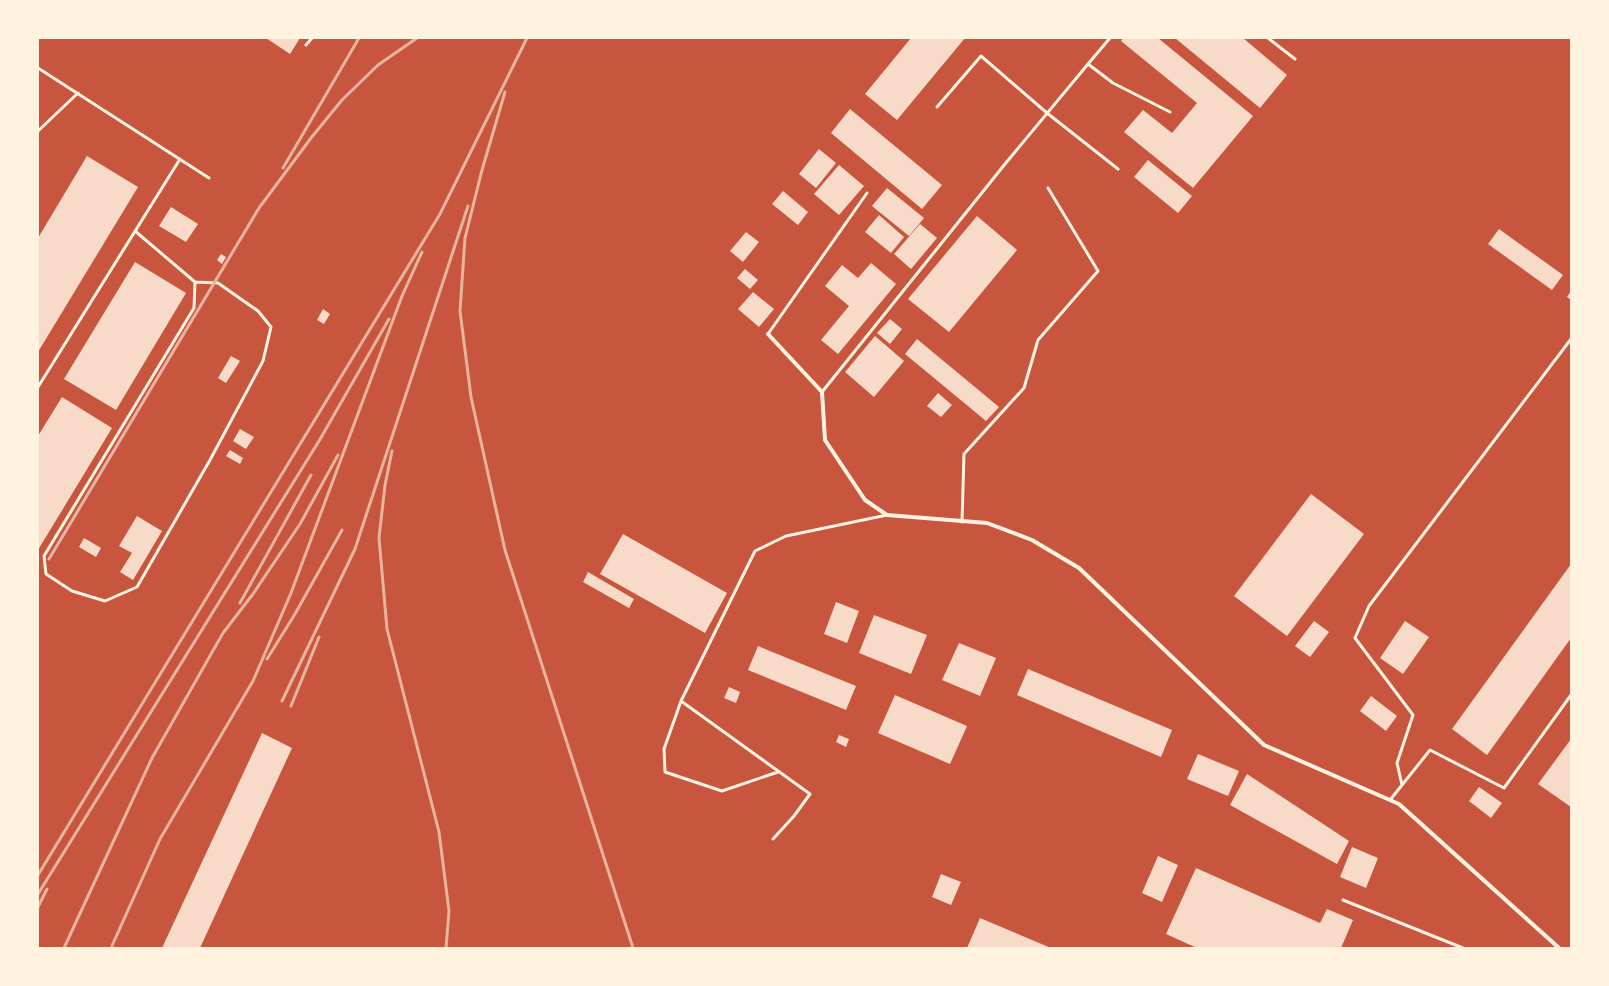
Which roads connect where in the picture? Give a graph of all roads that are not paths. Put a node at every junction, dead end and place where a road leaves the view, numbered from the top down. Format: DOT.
graph roads {
  1 [pos="312,38"];
  2 [pos="1110,38"];
  3 [pos="1268,38"];
  4 [pos="306,45"];
  5 [pos="1295,59"];
  6 [pos="1088,64"];
  7 [pos="38,68"];
  8 [pos="78,93"];
  9 [pos="937,107"];
  10 [pos="1170,112"];
  11 [pos="1047,113"];
  12 [pos="38,131"];
  13 [pos="180,159"];
  14 [pos="1118,169"];
  15 [pos="209,178"];
  16 [pos="1048,188"];
  17 [pos="867,193"];
  18 [pos="135,231"];
  19 [pos="195,282"];
  20 [pos="768,334"];
  21 [pos="1571,339"];
  22 [pos="38,387"];
  23 [pos="822,392"];
  24 [pos="887,515"];
  25 [pos="962,522"];
  26 [pos="1571,695"];
  27 [pos="681,701"];
  28 [pos="778,772"];
  29 [pos="1402,784"];
  30 [pos="1390,800"];
  31 [pos="773,839"];
  32 [pos="1343,900"];
  33 [pos="1463,948"];
  34 [pos="1558,948"];
  1 -- 4 [label="lane"];
  2 -- 6 [label="lane"];
  3 -- 5 [label="lane"];
  6 -- 10 [label="lane"];
  6 -- 11 [label="lane"];
  7 -- 8 [label="lane"];
  8 -- 12 [label="lane"];
  8 -- 13 [label="lane"];
  9 -- 11 [label="lane"];
  11 -- 14 [label="lane"];
  11 -- 23 [label="lane"];
  13 -- 15 [label="lane"];
  13 -- 18 [label="lane"];
  16 -- 25 [label="lane"];
  17 -- 20 [label="lane"];
  18 -- 19 [label="lane"];
  18 -- 22 [label="lane"];
  19 -- 19 [label="lane"];
  20 -- 23 [label="street"];
  21 -- 29 [label="lane"];
  23 -- 24 [label="street"];
  24 -- 25 [label="street"];
  24 -- 27 [label="lane"];
  25 -- 30 [label="street"];
  26 -- 29 [label="lane"];
  27 -- 28 [label="lane"];
  27 -- 28 [label="lane"];
  28 -- 31 [label="lane"];
  29 -- 30 [label="lane"];
  30 -- 34 [label="street"];
  32 -- 33 [label="lane"];
}
